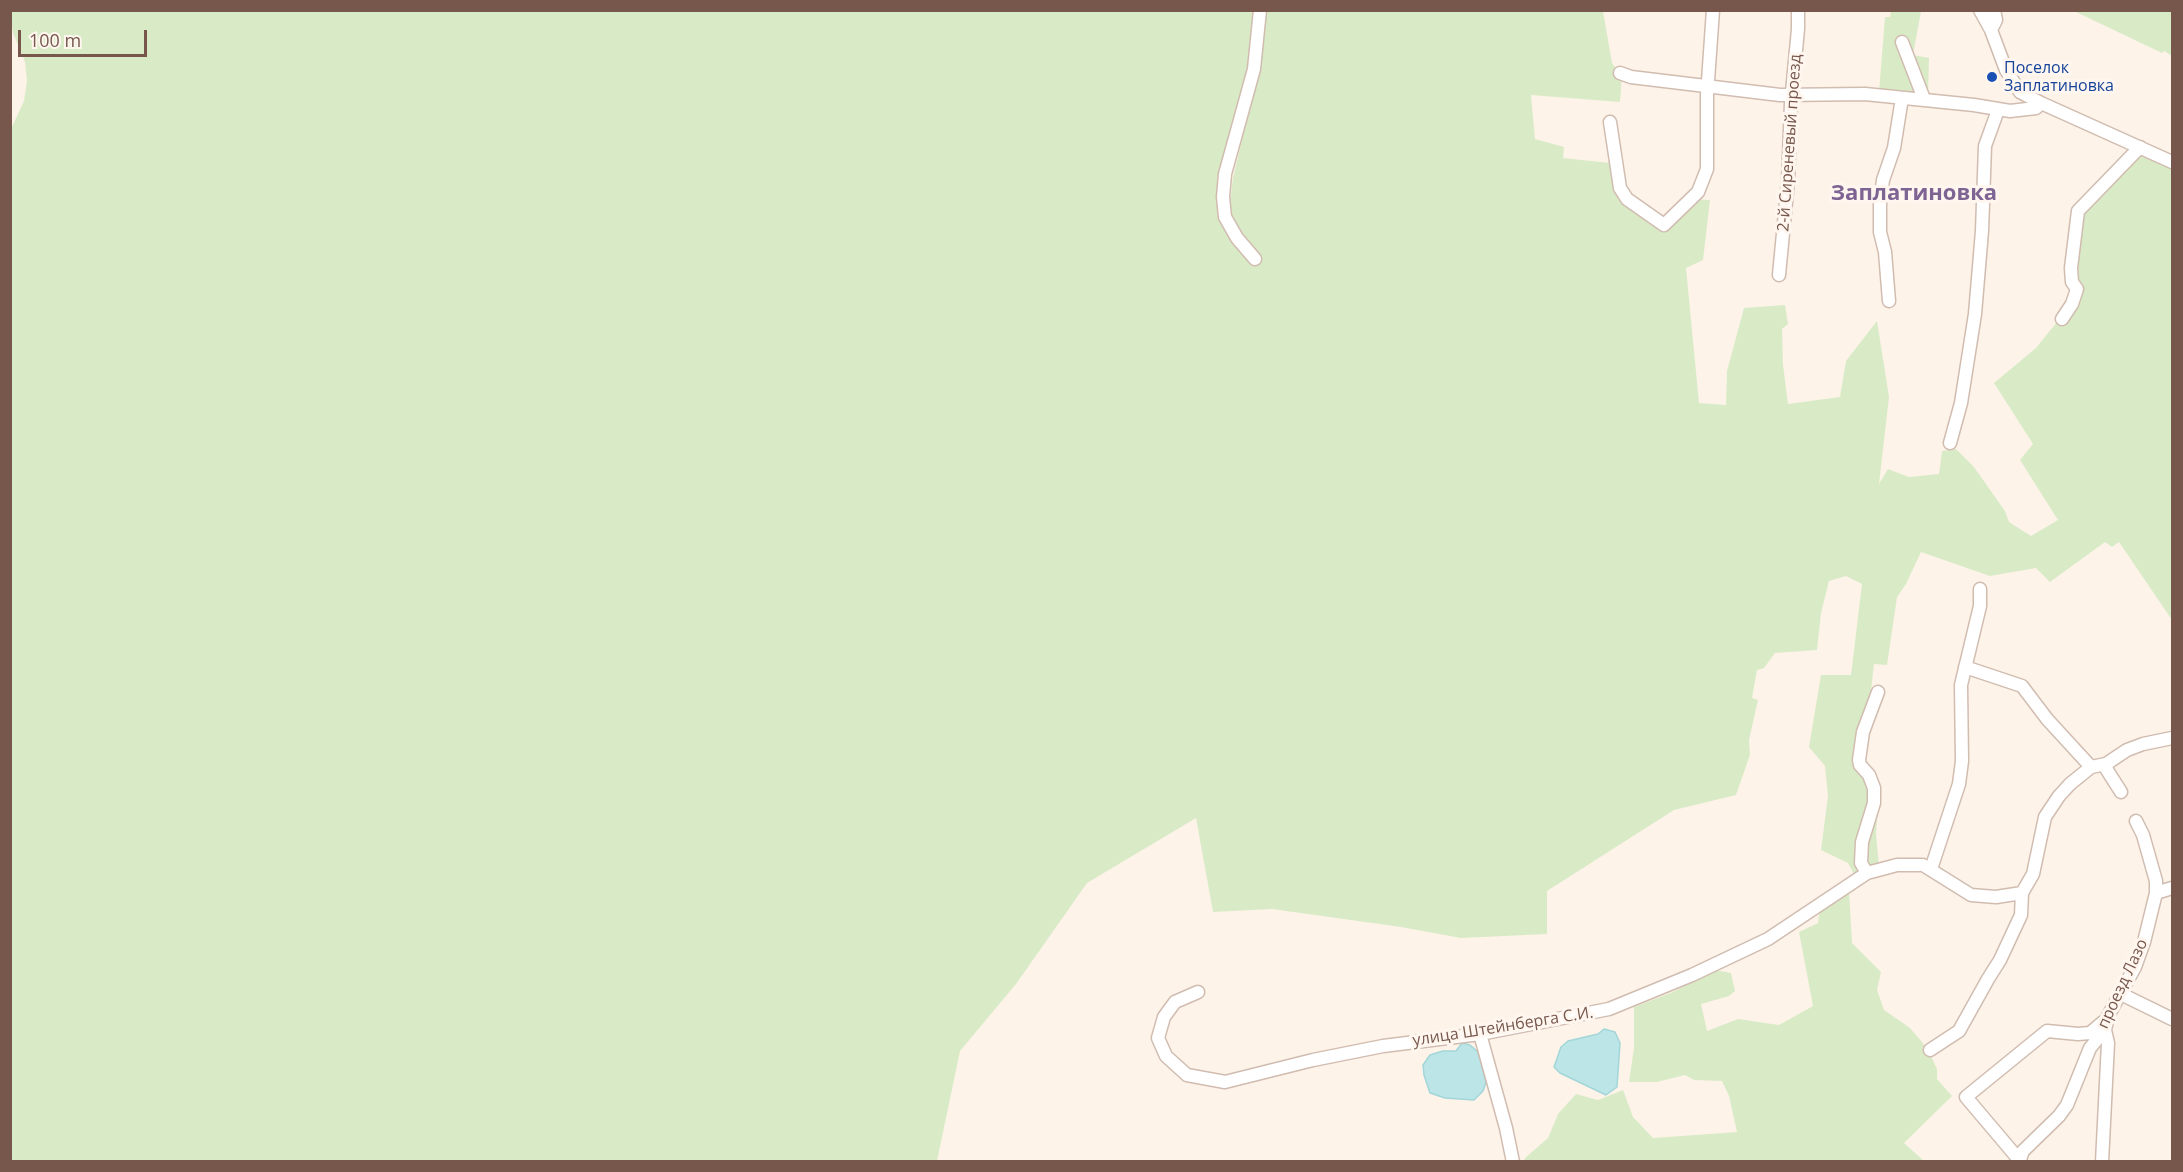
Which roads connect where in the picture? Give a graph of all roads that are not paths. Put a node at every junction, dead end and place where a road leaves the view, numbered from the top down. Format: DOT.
graph roads {
  1 [pos="1260,10"];
  2 [pos="1713,10"];
  3 [pos="1798,10"];
  4 [pos="1980,10"];
  5 [pos="1994,10"];
  6 [pos="1991,30"];
  7 [pos="1902,42"];
  8 [pos="1620,73"];
  9 [pos="1708,87"];
  10 [pos="1792,94"];
  11 [pos="1902,98"];
  12 [pos="1924,99"];
  13 [pos="2041,103"];
  14 [pos="1998,110"];
  15 [pos="1610,122"];
  16 [pos="2140,147"];
  17 [pos="2172,162"];
  18 [pos="1255,259"];
  19 [pos="1779,275"];
  20 [pos="1888,301"];
  21 [pos="2062,319"];
  22 [pos="1950,443"];
  23 [pos="1980,589"];
  24 [pos="1965,667"];
  25 [pos="1878,692"];
  26 [pos="2172,738"];
  27 [pos="2106,764"];
  28 [pos="2091,767"];
  29 [pos="2121,792"];
  30 [pos="2136,821"];
  31 [pos="1931,869"];
  32 [pos="1867,873"];
  33 [pos="2172,888"];
  34 [pos="2022,893"];
  35 [pos="2156,894"];
  36 [pos="1198,992"];
  37 [pos="2121,994"];
  38 [pos="2108,1016"];
  39 [pos="2172,1018"];
  40 [pos="2105,1030"];
  41 [pos="1480,1034"];
  42 [pos="1930,1050"];
  43 [pos="1513,1161"];
  44 [pos="2020,1161"];
  45 [pos="2102,1161"];
  1 -- 18 [label="street"];
  2 -- 9 [label="street"];
  3 -- 10 [label="street, 2-й Сиреневый проезд"];
  4 -- 6 [label="street"];
  5 -- 6 [label="street"];
  6 -- 13 [label="street"];
  7 -- 12 [label="street"];
  8 -- 9 [label="street"];
  9 -- 10 [label="street"];
  9 -- 15 [label="street"];
  10 -- 11 [label="street"];
  10 -- 19 [label="street, 2-й Сиреневый проезд"];
  11 -- 12 [label="street"];
  11 -- 20 [label="street"];
  12 -- 14 [label="street"];
  13 -- 14 [label="street"];
  13 -- 16 [label="street"];
  14 -- 22 [label="street"];
  16 -- 17 [label="street"];
  16 -- 21 [label="street"];
  23 -- 24 [label="street"];
  24 -- 28 [label="street"];
  24 -- 31 [label="street"];
  25 -- 32 [label="street"];
  26 -- 27 [label="street"];
  27 -- 28 [label="street"];
  27 -- 29 [label="street"];
  28 -- 34 [label="street"];
  30 -- 35 [label="street, проезд Лазо"];
  31 -- 32 [label="street, улица Штейнберга С.И."];
  31 -- 34 [label="street"];
  32 -- 41 [label="street, улица Штейнберга С.И."];
  33 -- 35 [label="street"];
  34 -- 42 [label="street"];
  35 -- 37 [label="street, проезд Лазо"];
  36 -- 41 [label="street, улица Штейнберга С.И."];
  37 -- 38 [label="street, проезд Лазо"];
  37 -- 39 [label="street"];
  38 -- 40 [label="street, проезд Лазо"];
  38 -- 44 [label="street"];
  40 -- 44 [label="street, проезд Лазо"];
  40 -- 45 [label="street"];
  41 -- 43 [label="street"];
}
